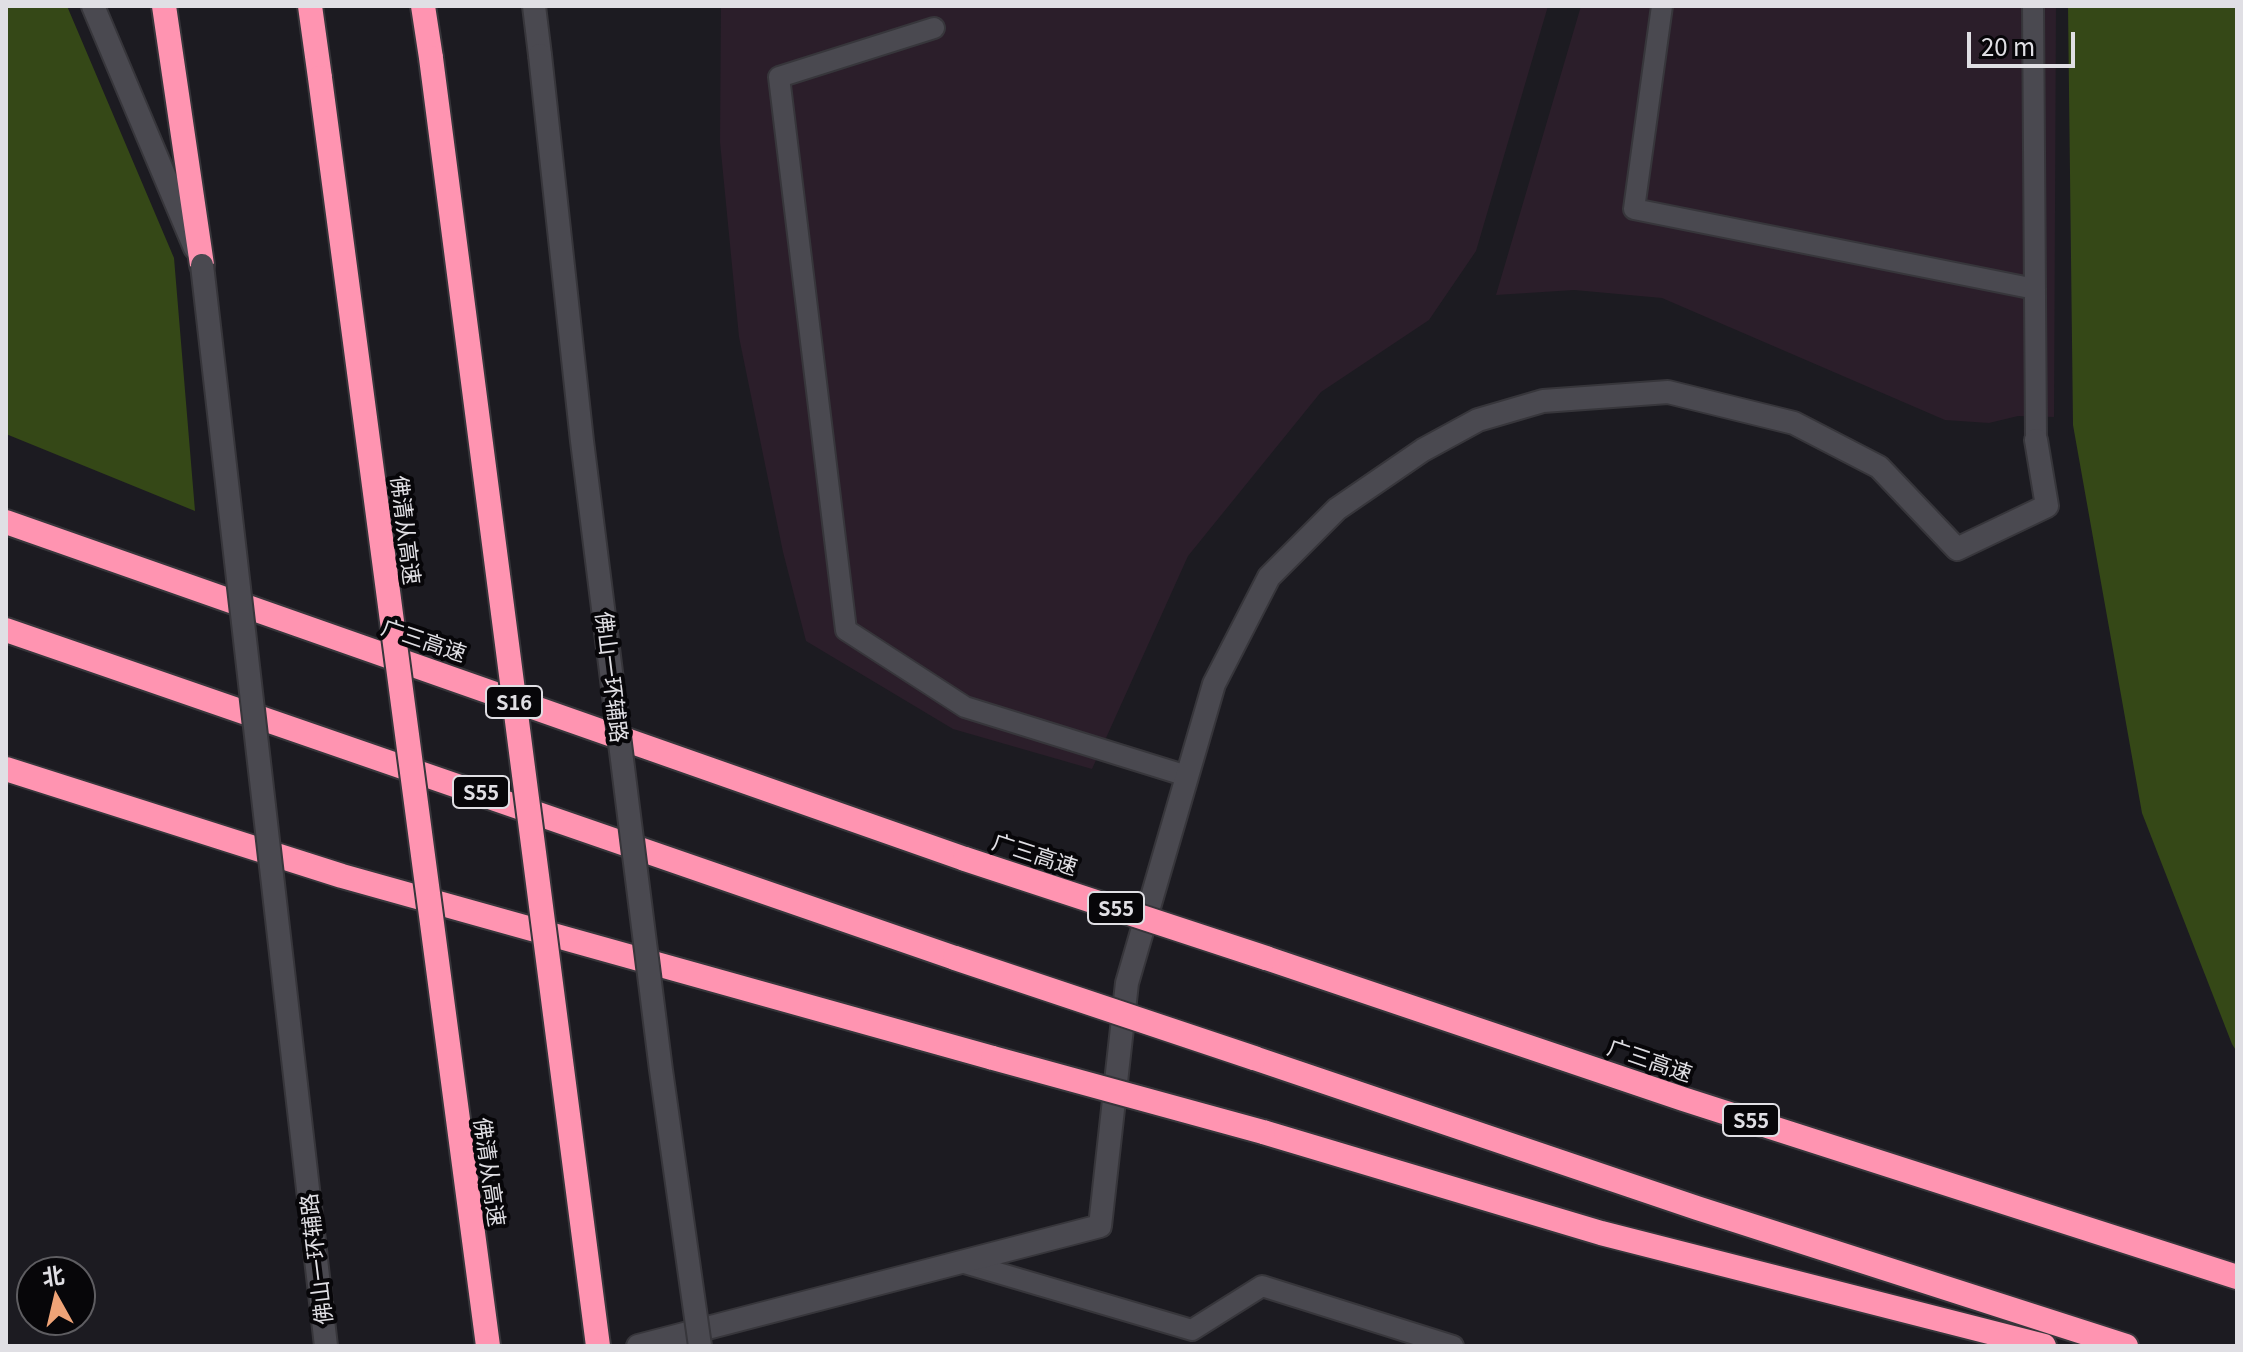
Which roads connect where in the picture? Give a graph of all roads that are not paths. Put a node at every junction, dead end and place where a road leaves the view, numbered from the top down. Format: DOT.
graph roads {
  1 [pos="93,6"];
  2 [pos="164,6"];
  3 [pos="310,6"];
  4 [pos="423,6"];
  5 [pos="534,6"];
  6 [pos="1662,6"];
  7 [pos="2033,6"];
  8 [pos="934,28"];
  9 [pos="202,265"];
  10 [pos="2035,289"];
  11 [pos="2036,440"];
  12 [pos="6,511"];
  13 [pos="6,522"];
  14 [pos="89,549"];
  15 [pos="6,630"];
  16 [pos="6,769"];
  17 [pos="1187,776"];
  18 [pos="961,1262"];
  19 [pos="2237,1277"];
  20 [pos="326,1346"];
  21 [pos="488,1346"];
  22 [pos="598,1346"];
  23 [pos="638,1346"];
  24 [pos="700,1346"];
  25 [pos="1453,1346"];
  26 [pos="2044,1346"];
  27 [pos="2126,1346"];
  1 -- 9 [label="main road, 佛山一环辅路"];
  2 -- 9 [label="highway"];
  3 -- 21 [label="highway, 佛清从高速, bridge"];
  4 -- 22 [label="highway, S16, bridge"];
  5 -- 24 [label="main road, 佛山一环辅路, bridge"];
  6 -- 10 [label="lane"];
  7 -- 10 [label="lane"];
  8 -- 17 [label="lane"];
  9 -- 20 [label="main road, 佛山一环辅路, bridge"];
  10 -- 11 [label="lane"];
  11 -- 17 [label="main road"];
  12 -- 14 [label="highway"];
  13 -- 14 [label="highway, 广三高速 / S55"];
  14 -- 19 [label="highway, 广三高速 / S55, bridge"];
  15 -- 27 [label="highway, S55, bridge"];
  16 -- 26 [label="highway, bridge"];
  17 -- 18 [label="main road"];
  18 -- 23 [label="main road"];
  18 -- 25 [label="lane"];
}
